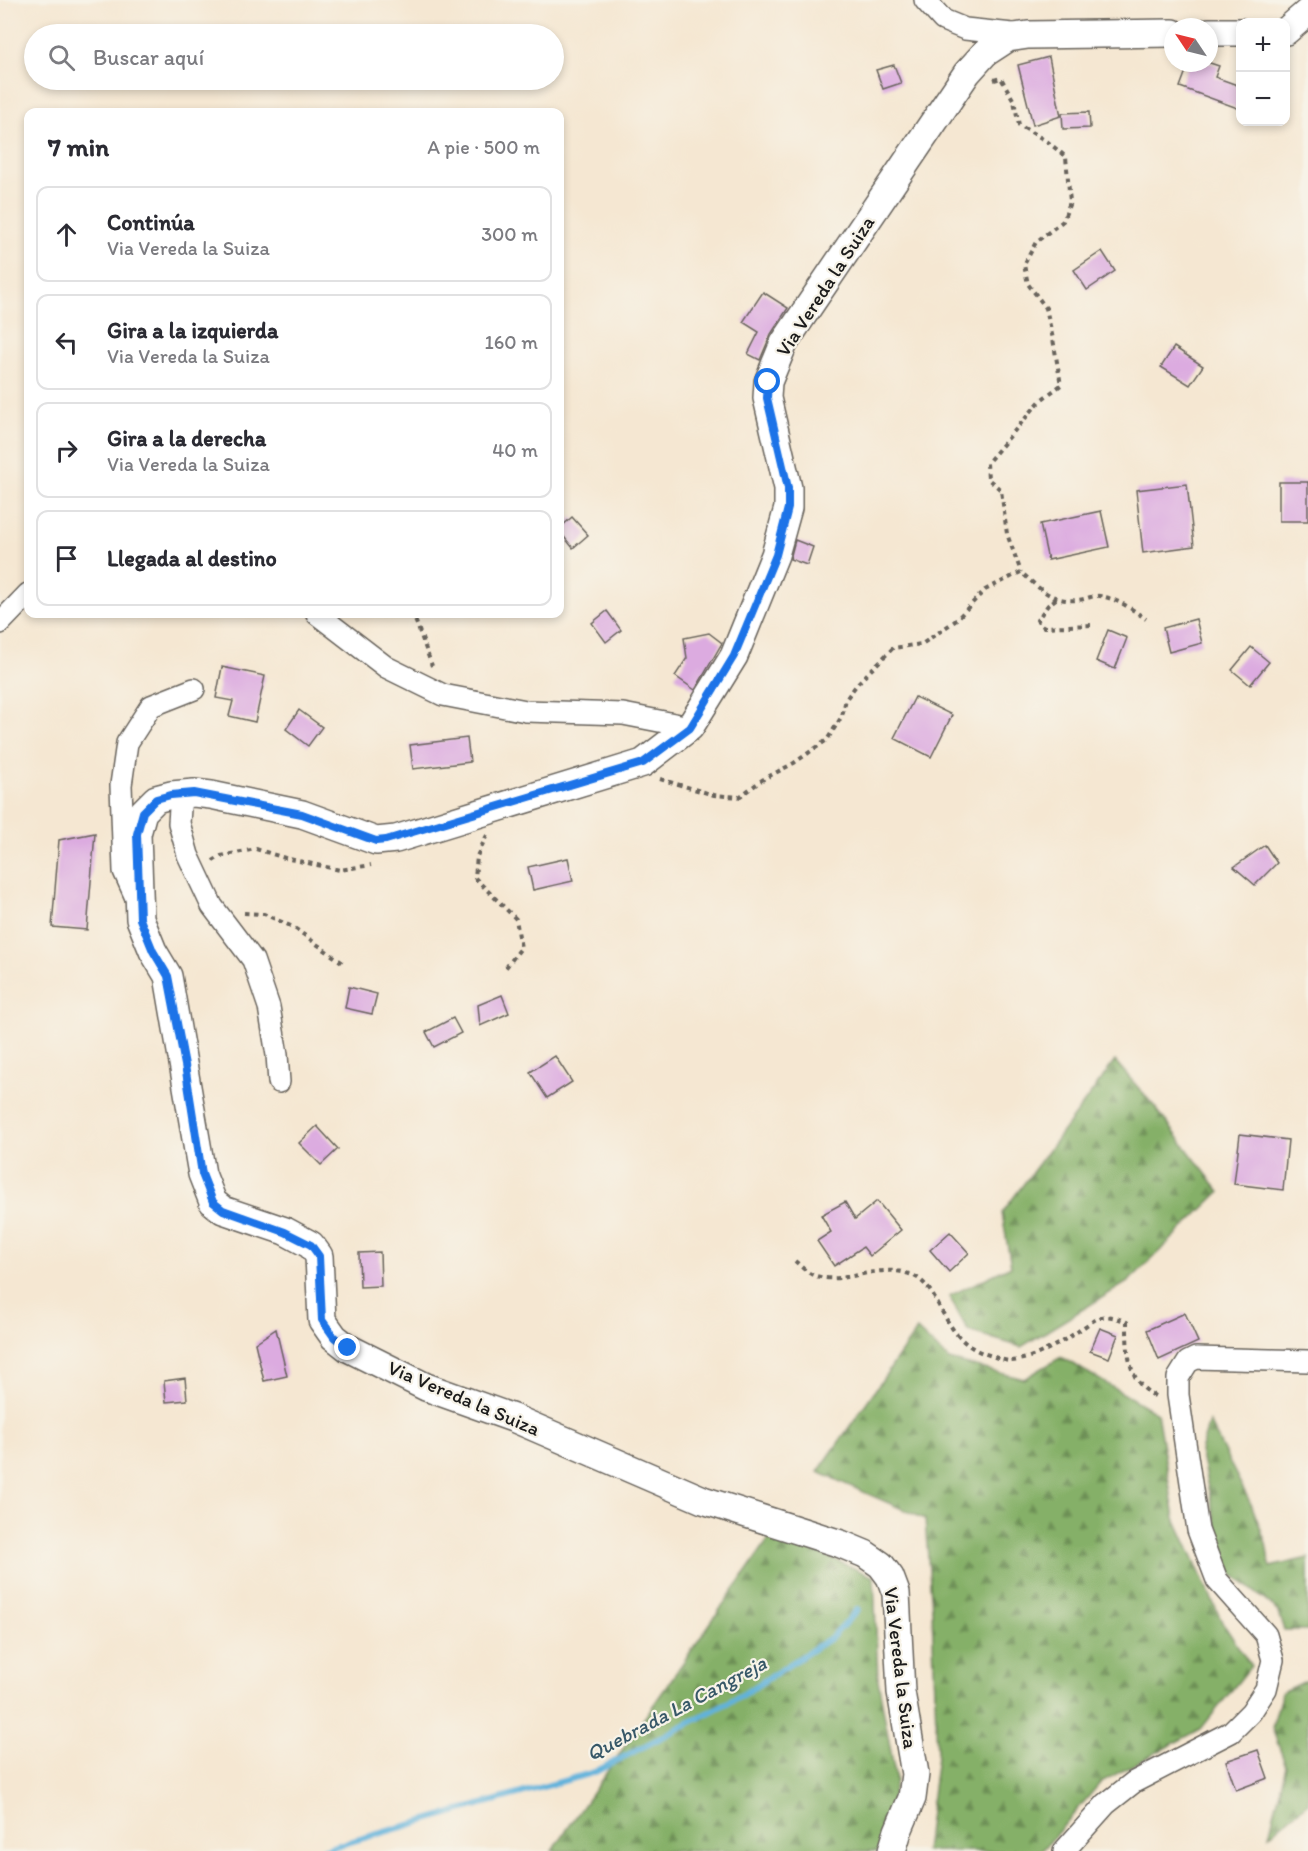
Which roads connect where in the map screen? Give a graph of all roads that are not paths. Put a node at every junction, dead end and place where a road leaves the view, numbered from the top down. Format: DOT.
graph roads {
  1 [pos="925,0"];
  2 [pos="1308,12"];
  3 [pos="1290,28"];
  4 [pos="1218,32"];
  5 [pos="1236,32"];
  6 [pos="1164,33"];
  7 [pos="1028,35"];
  8 [pos="24,598"];
  9 [pos="322,618"];
  10 [pos="0,623"];
  11 [pos="194,688"];
  12 [pos="690,728"];
  13 [pos="181,794"];
  14 [pos="139,906"];
  15 [pos="279,1082"];
  16 [pos="1308,1361"];
  17 [pos="892,1851"];
  18 [pos="1064,1851"];
  1 -- 7 [label="street"];
  2 -- 3 [label="street"];
  4 -- 5 [label="street"];
  6 -- 7 [label="street, Via Vereda la Suiza"];
  7 -- 12 [label="street, Via Vereda la Suiza"];
  8 -- 10 [label="street"];
  9 -- 12 [label="street"];
  11 -- 14 [label="street"];
  12 -- 13 [label="street, Via Vereda la Suiza"];
  13 -- 14 [label="street, Via Vereda la Suiza"];
  13 -- 15 [label="street"];
  14 -- 17 [label="street, Via Vereda la Suiza"];
  16 -- 18 [label="street"];
}
